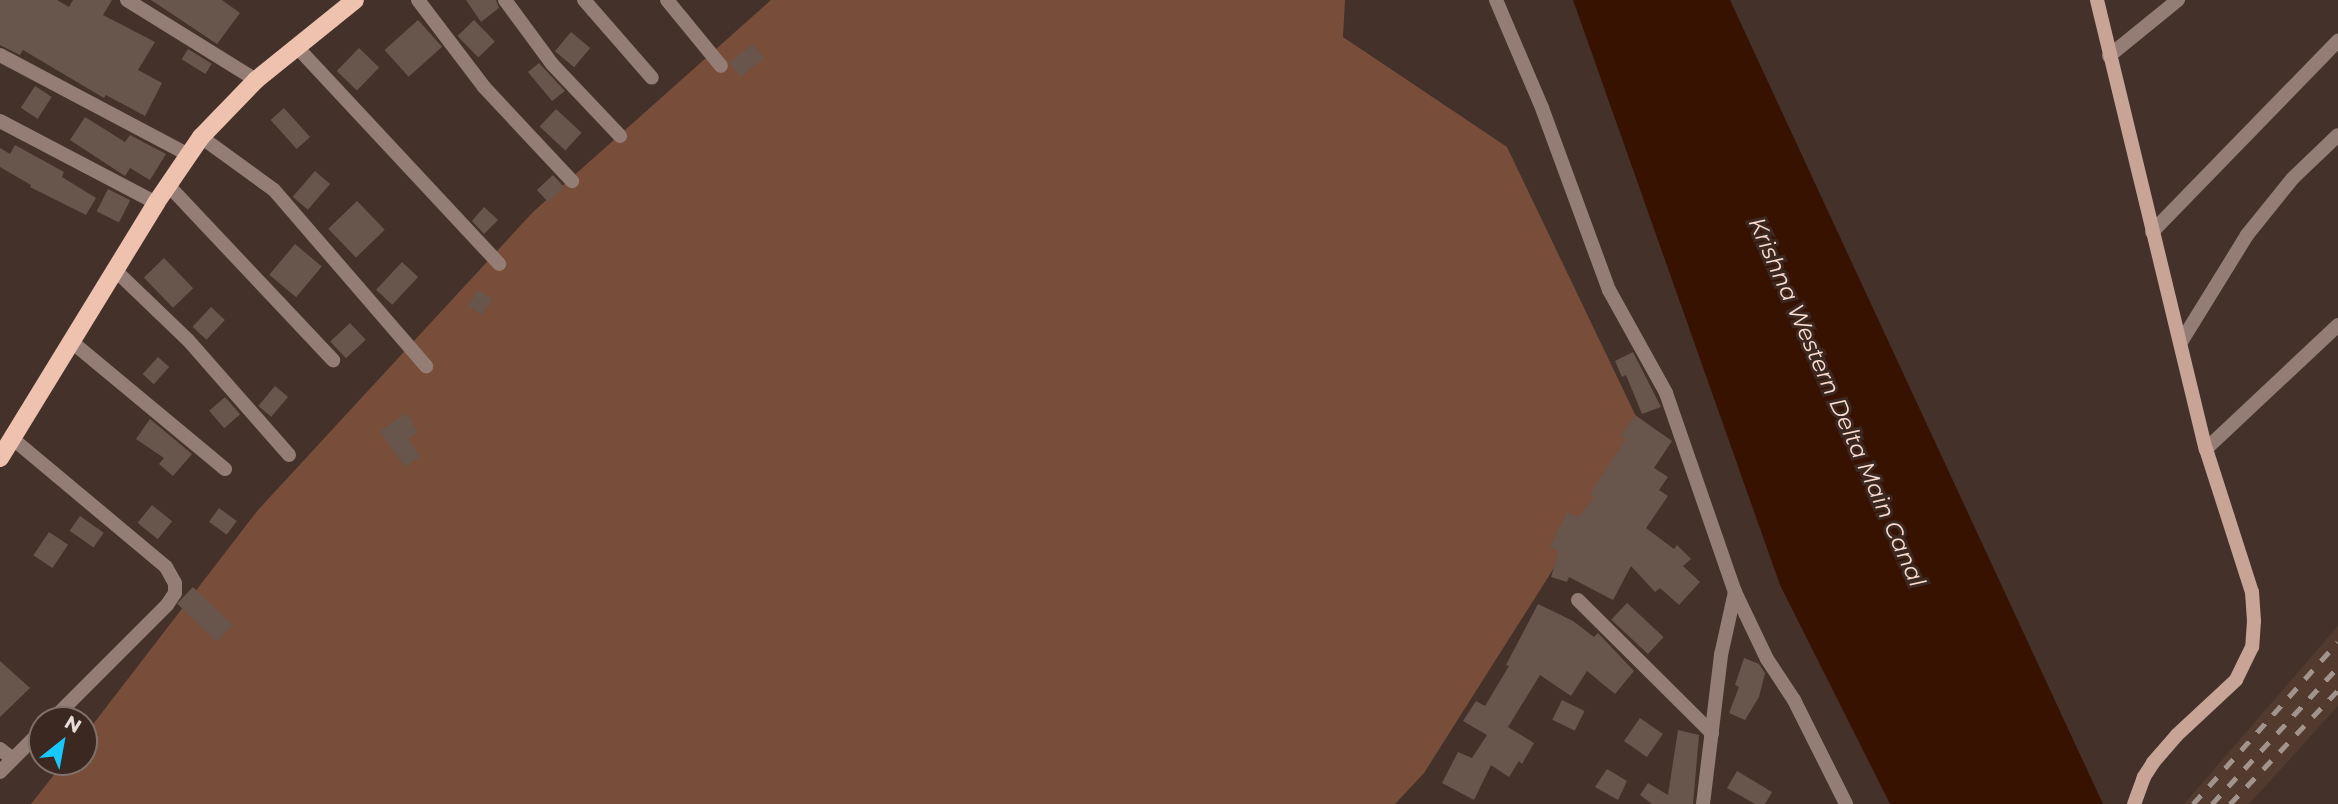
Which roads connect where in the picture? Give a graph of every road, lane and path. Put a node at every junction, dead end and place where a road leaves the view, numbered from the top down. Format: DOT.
graph roads {
  1 [pos="127,0"];
  2 [pos="355,0"];
  3 [pos="418,0"];
  4 [pos="505,0"];
  5 [pos="584,0"];
  6 [pos="667,0"];
  7 [pos="1496,0"];
  8 [pos="2096,0"];
  9 [pos="2178,0"];
  10 [pos="2338,41"];
  11 [pos="296,46"];
  12 [pos="0,55"];
  13 [pos="2109,56"];
  14 [pos="721,66"];
  15 [pos="652,78"];
  16 [pos="256,80"];
  17 [pos="0,121"];
  18 [pos="2338,135"];
  19 [pos="620,136"];
  20 [pos="201,137"];
  21 [pos="189,155"];
  22 [pos="572,181"];
  23 [pos="168,185"];
  24 [pos="156,203"];
  25 [pos="2152,232"];
  26 [pos="499,264"];
  27 [pos="116,271"];
  28 [pos="2338,325"];
  29 [pos="72,342"];
  30 [pos="2181,342"];
  31 [pos="333,360"];
  32 [pos="426,366"];
  33 [pos="13,439"];
  34 [pos="2206,449"];
  35 [pos="289,455"];
  36 [pos="0,458"];
  37 [pos="225,469"];
  38 [pos="1735,592"];
  39 [pos="1578,600"];
  40 [pos="66,706"];
  41 [pos="1712,733"];
  42 [pos="28,744"];
  43 [pos="0,749"];
  44 [pos="13,759"];
  45 [pos="0,772"];
  46 [pos="1703,804"];
  47 [pos="1846,804"];
  48 [pos="2134,804"];
  1 -- 16 [label="street"];
  2 -- 11 [label="main road"];
  3 -- 22 [label="street"];
  4 -- 19 [label="street"];
  5 -- 15 [label="street"];
  6 -- 14 [label="street"];
  7 -- 38 [label="street"];
  8 -- 13 [label="main road"];
  9 -- 13 [label="street"];
  10 -- 25 [label="street"];
  11 -- 16 [label="main road"];
  11 -- 26 [label="street"];
  12 -- 21 [label="street"];
  13 -- 25 [label="main road"];
  16 -- 20 [label="main road"];
  17 -- 24 [label="street"];
  18 -- 30 [label="street"];
  20 -- 21 [label="main road"];
  20 -- 32 [label="street"];
  21 -- 23 [label="main road"];
  23 -- 24 [label="main road"];
  23 -- 31 [label="street"];
  24 -- 27 [label="main road"];
  25 -- 30 [label="main road"];
  27 -- 29 [label="main road"];
  27 -- 35 [label="street"];
  28 -- 34 [label="street"];
  29 -- 33 [label="main road"];
  29 -- 37 [label="street"];
  30 -- 34 [label="main road"];
  33 -- 36 [label="main road"];
  33 -- 40 [label="street"];
  34 -- 48 [label="main road"];
  38 -- 41 [label="street"];
  38 -- 47 [label="street"];
  39 -- 41 [label="street"];
  41 -- 46 [label="street"];
  42 -- 44 [label="street"];
  43 -- 44 [label="street"];
  44 -- 45 [label="street"];
}
